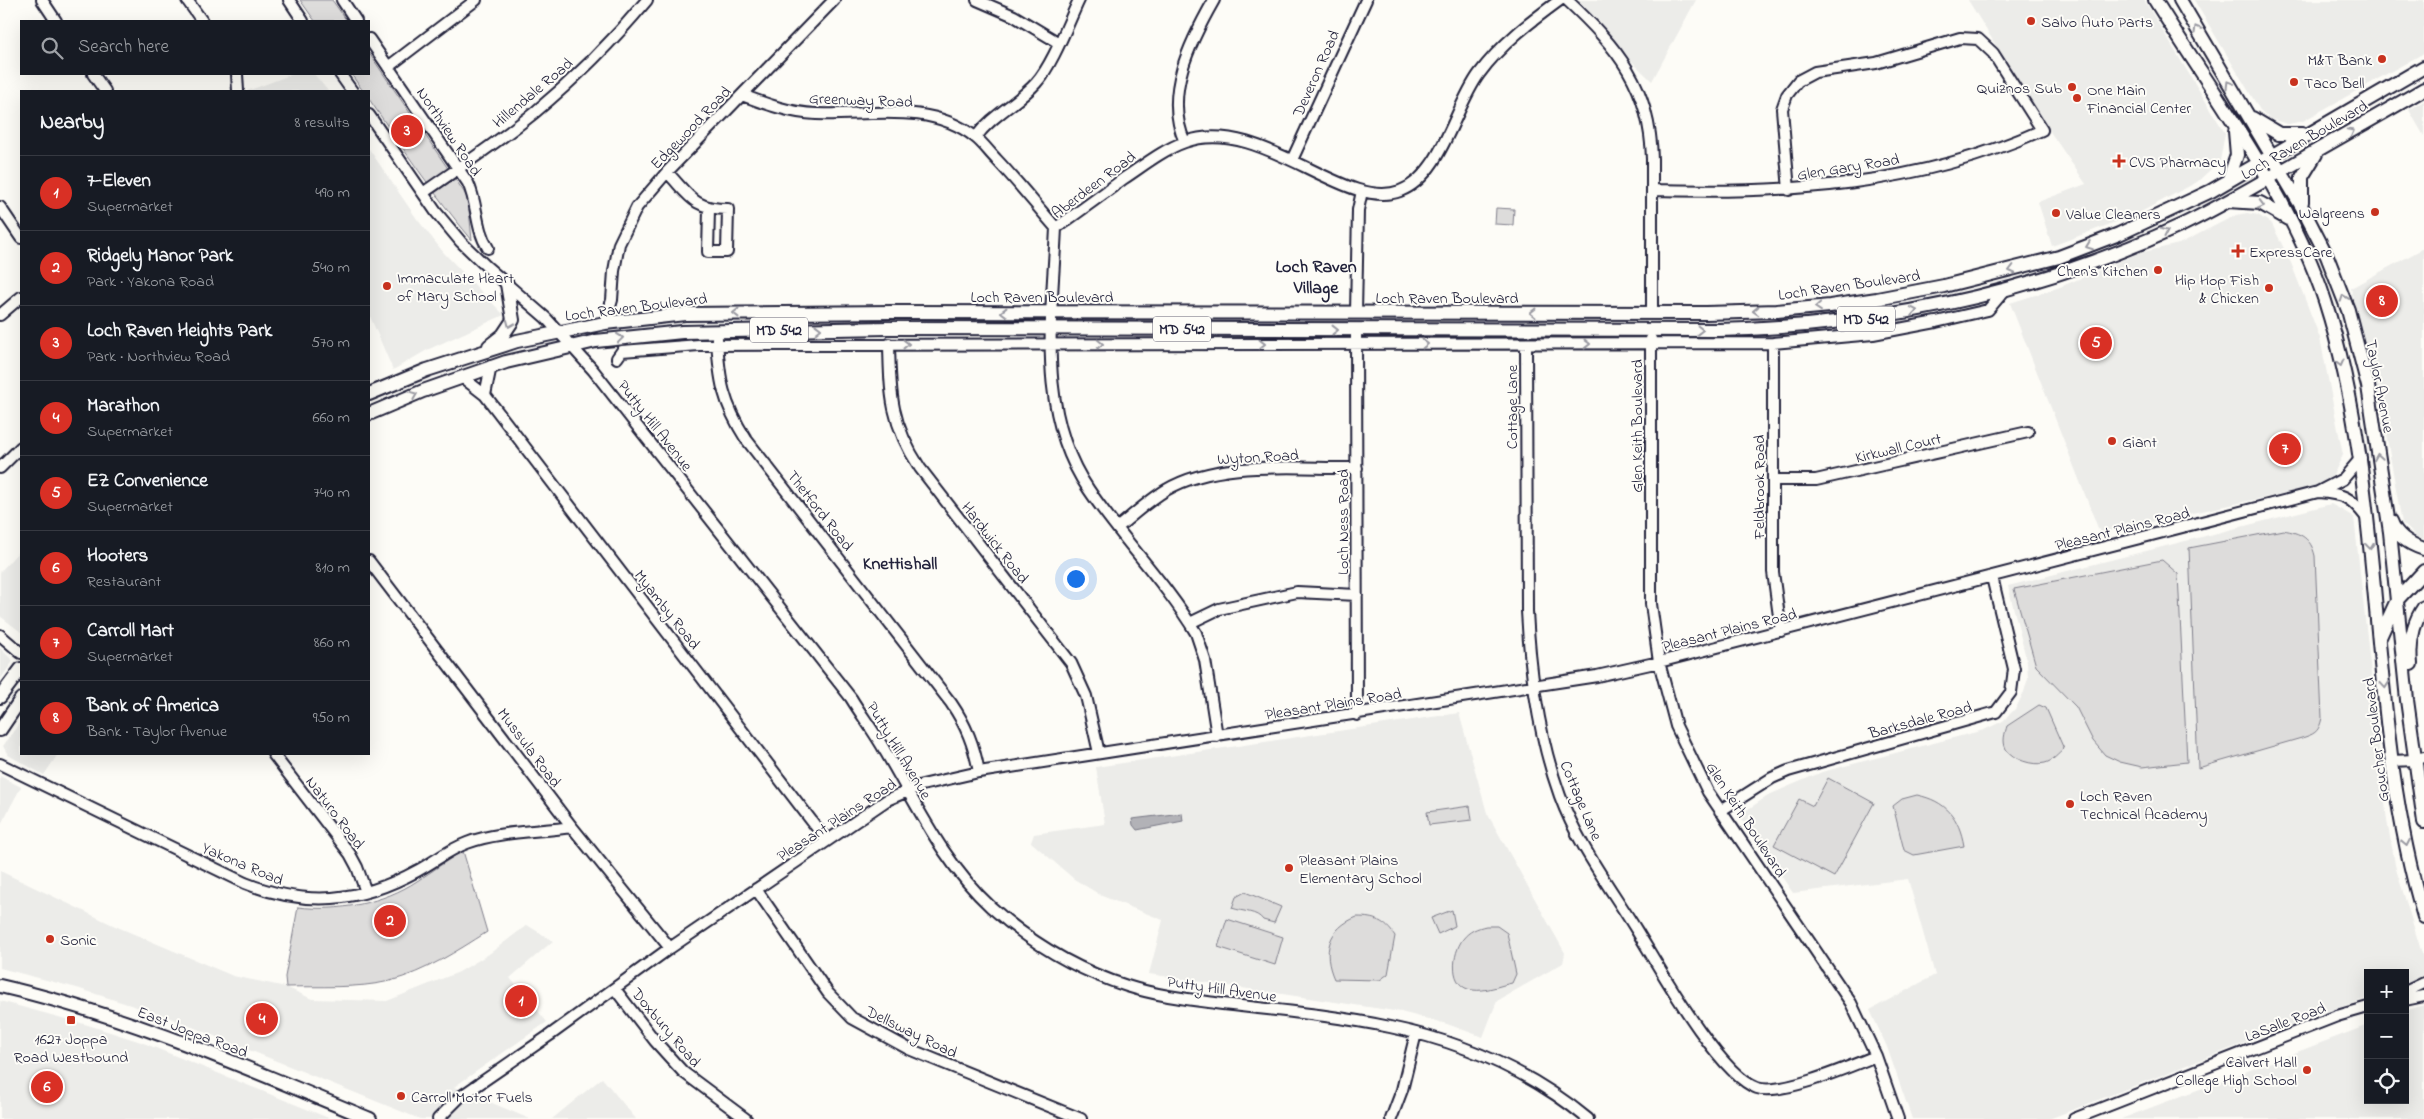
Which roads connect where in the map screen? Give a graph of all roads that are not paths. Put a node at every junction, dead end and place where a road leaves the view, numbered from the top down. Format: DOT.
graph roads {
  1 [pos="42,0"];
  2 [pos="187,0"];
  3 [pos="289,0"];
  4 [pos="342,0"];
  5 [pos="476,0"];
  6 [pos="647,0"];
  7 [pos="834,0"];
  8 [pos="977,0"];
  9 [pos="1079,0"];
  10 [pos="1214,0"];
  11 [pos="1366,0"];
  12 [pos="1560,0"];
  13 [pos="1567,0"];
  14 [pos="2155,0"];
  15 [pos="2180,0"];
  16 [pos="55,20"];
  17 [pos="201,20"];
  18 [pos="302,20"];
  19 [pos="355,20"];
  20 [pos="370,41"];
  21 [pos="1059,43"];
  22 [pos="2424,67"];
  23 [pos="388,68"];
  24 [pos="94,75"];
  25 [pos="237,75"];
  26 [pos="341,75"];
  27 [pos="238,89"];
  28 [pos="2424,89"];
  29 [pos="104,90"];
  30 [pos="351,90"];
  31 [pos="742,95"];
  32 [pos="2244,108"];
  33 [pos="370,117"];
  34 [pos="2234,123"];
  35 [pos="2308,133"];
  36 [pos="976,137"];
  37 [pos="1185,142"];
  38 [pos="2320,149"];
  39 [pos="2272,155"];
  40 [pos="1292,160"];
  41 [pos="2258,164"];
  42 [pos="458,168"];
  43 [pos="2281,171"];
  44 [pos="667,172"];
  45 [pos="2266,179"];
  46 [pos="2228,181"];
  47 [pos="1652,190"];
  48 [pos="1789,190"];
  49 [pos="1362,191"];
  50 [pos="423,193"];
  51 [pos="2228,201"];
  52 [pos="0,207"];
  53 [pos="709,209"];
  54 [pos="2303,209"];
  55 [pos="2290,220"];
  56 [pos="1056,228"];
  57 [pos="20,237"];
  58 [pos="488,248"];
  59 [pos="506,284"];
  60 [pos="2004,291"];
  61 [pos="20,298"];
  62 [pos="612,300"];
  63 [pos="1052,312"];
  64 [pos="1652,312"];
  65 [pos="1356,313"];
  66 [pos="0,314"];
  67 [pos="622,321"];
  68 [pos="605,323"];
  69 [pos="1052,329"];
  70 [pos="717,330"];
  71 [pos="1356,330"];
  72 [pos="1652,330"];
  73 [pos="559,331"];
  74 [pos="1773,343"];
  75 [pos="888,344"];
  76 [pos="1051,344"];
  77 [pos="1356,344"];
  78 [pos="1526,344"];
  79 [pos="1651,344"];
  80 [pos="717,345"];
  81 [pos="572,346"];
  82 [pos="481,351"];
  83 [pos="617,358"];
  84 [pos="491,366"];
  85 [pos="462,376"];
  86 [pos="370,394"];
  87 [pos="485,395"];
  88 [pos="370,414"];
  89 [pos="2028,432"];
  90 [pos="20,448"];
  91 [pos="2361,458"];
  92 [pos="0,468"];
  93 [pos="1356,468"];
  94 [pos="1773,480"];
  95 [pos="2318,492"];
  96 [pos="2386,505"];
  97 [pos="2366,516"];
  98 [pos="1117,528"];
  99 [pos="2424,549"];
  100 [pos="370,562"];
  101 [pos="2424,571"];
  102 [pos="1992,577"];
  103 [pos="1357,595"];
  104 [pos="2397,600"];
  105 [pos="2424,607"];
  106 [pos="1190,623"];
  107 [pos="1781,631"];
  108 [pos="0,635"];
  109 [pos="2380,637"];
  110 [pos="20,653"];
  111 [pos="1659,662"];
  112 [pos="20,670"];
  113 [pos="1535,687"];
  114 [pos="0,697"];
  115 [pos="20,700"];
  116 [pos="2407,700"];
  117 [pos="1357,715"];
  118 [pos="0,730"];
  119 [pos="1216,736"];
  120 [pos="1099,753"];
  121 [pos="274,755"];
  122 [pos="2420,758"];
  123 [pos="2391,760"];
  124 [pos="0,764"];
  125 [pos="979,772"];
  126 [pos="907,790"];
  127 [pos="1720,811"];
  128 [pos="2424,822"];
  129 [pos="572,827"];
  130 [pos="827,841"];
  131 [pos="756,889"];
  132 [pos="366,892"];
  133 [pos="2424,917"];
  134 [pos="670,948"];
  135 [pos="2424,983"];
  136 [pos="0,986"];
  137 [pos="615,989"];
  138 [pos="2409,990"];
  139 [pos="2424,996"];
  140 [pos="2409,999"];
  141 [pos="2364,1008"];
  142 [pos="1416,1033"];
  143 [pos="1876,1056"];
  144 [pos="367,1118"];
  145 [pos="438,1119"];
  146 [pos="746,1119"];
  147 [pos="1082,1119"];
  148 [pos="1391,1119"];
  149 [pos="1588,1119"];
  150 [pos="1898,1119"];
  151 [pos="2074,1119"];
  1 -- 16 [label="street"];
  2 -- 17 [label="street"];
  3 -- 18 [label="street"];
  4 -- 19 [label="street"];
  5 -- 23 [label="street"];
  6 -- 42 [label="street, Hillendale Road"];
  7 -- 31 [label="street, Edgewood Road"];
  8 -- 21 [label="street"];
  9 -- 21 [label="street"];
  10 -- 37 [label="street"];
  11 -- 40 [label="street, Deveron Road"];
  12 -- 49 [label="street, Aberdeen Road"];
  13 -- 47 [label="street"];
  14 -- 34 [label="main road, Taylor Avenue"];
  32 -- 15 [label="main road, Taylor Avenue, one-way"];
  20 -- 23 [label="street, Northview Road"];
  21 -- 36 [label="street"];
  22 -- 35 [label="main road, Loch Raven Boulevard / MD 542"];
  23 -- 42 [label="street, Northview Road"];
  24 -- 29 [label="street"];
  25 -- 27 [label="street"];
  26 -- 30 [label="street"];
  38 -- 28 [label="main road, Loch Raven Boulevard / MD 542, one-way"];
  31 -- 36 [label="street, Greenway Road"];
  31 -- 44 [label="street, Edgewood Road"];
  32 -- 35 [label="main road"];
  32 -- 39 [label="main road, Taylor Avenue"];
  33 -- 50 [label="street, Putty Hill Avenue"];
  34 -- 41 [label="main road, Taylor Avenue"];
  34 -- 46 [label="main road"];
  35 -- 39 [label="main road, Loch Raven Boulevard / MD 542"];
  36 -- 56 [label="street, Greenway Road"];
  37 -- 40 [label="street, Aberdeen Road"];
  37 -- 56 [label="street, Aberdeen Road"];
  38 -- 43 [label="main road, Loch Raven Boulevard / MD 542"];
  38 -- 54 [label="main road"];
  39 -- 41 [label="main road, Loch Raven Boulevard / MD 542"];
  39 -- 43 [label="main road, Taylor Avenue"];
  40 -- 49 [label="street, Aberdeen Road"];
  41 -- 45 [label="main road, Taylor Avenue"];
  41 -- 46 [label="main road, Loch Raven Boulevard / MD 542"];
  42 -- 50 [label="street, Hillendale Road"];
  42 -- 58 [label="street, Northview Road"];
  43 -- 45 [label="main road, Loch Raven Boulevard / MD 542"];
  43 -- 54 [label="main road, Taylor Avenue"];
  44 -- 53 [label="street"];
  44 -- 62 [label="street, Edgewood Road"];
  45 -- 51 [label="main road, Loch Raven Boulevard / MD 542"];
  45 -- 55 [label="main road, Taylor Avenue"];
  46 -- 64 [label="main road, Loch Raven Boulevard / MD 542, one-way"];
  47 -- 48 [label="street, Glen Gary Road"];
  47 -- 64 [label="street"];
  48 -- 48 [label="street, Glen Gary Road"];
  49 -- 65 [label="street"];
  50 -- 59 [label="street, Putty Hill Avenue"];
  51 -- 55 [label="main road, one-way"];
  60 -- 51 [label="main road, Loch Raven Boulevard / MD 542, one-way"];
  52 -- 57 [label="street"];
  96 -- 54 [label="main road, Taylor Avenue, one-way"];
  55 -- 91 [label="main road, Taylor Avenue, one-way"];
  56 -- 63 [label="street, Aberdeen Road"];
  59 -- 73 [label="street, Putty Hill Avenue"];
  59 -- 82 [label="main road, one-way"];
  72 -- 60 [label="main road, Loch Raven Boulevard / MD 542, one-way"];
  60 -- 74 [label="street"];
  61 -- 66 [label="street"];
  62 -- 67 [label="street"];
  62 -- 68 [label="street, Edgewood Road"];
  63 -- 65 [label="main road, Loch Raven Boulevard / MD 542"];
  63 -- 67 [label="main road, Loch Raven Boulevard / MD 542, one-way"];
  63 -- 69 [label="street, Aberdeen Road"];
  64 -- 65 [label="main road, Loch Raven Boulevard / MD 542, one-way"];
  64 -- 72 [label="main road"];
  65 -- 71 [label="main road"];
  67 -- 68 [label="main road, Loch Raven Boulevard / MD 542"];
  68 -- 73 [label="main road, Loch Raven Boulevard / MD 542"];
  70 -- 69 [label="main road, Loch Raven Boulevard / MD 542, one-way"];
  69 -- 71 [label="main road, Loch Raven Boulevard / MD 542, one-way"];
  69 -- 76 [label="street, Aberdeen Road"];
  70 -- 80 [label="street, Thetford Road"];
  81 -- 70 [label="main road, Loch Raven Boulevard / MD 542, one-way"];
  71 -- 72 [label="main road, Loch Raven Boulevard / MD 542"];
  71 -- 77 [label="street, Loch Ness Road"];
  72 -- 79 [label="street, Glen Keith Boulevard"];
  73 -- 81 [label="street, Putty Hill Avenue"];
  73 -- 82 [label="main road, Loch Raven Boulevard / MD 542"];
  74 -- 79 [label="street"];
  74 -- 94 [label="street, Feldbrook Road"];
  75 -- 76 [label="street, one-way"];
  75 -- 80 [label="street"];
  75 -- 120 [label="street, Hardwick Road"];
  76 -- 77 [label="street, one-way"];
  76 -- 98 [label="street, Aberdeen Road"];
  77 -- 78 [label="street, one-way"];
  77 -- 93 [label="street, Loch Ness Road"];
  78 -- 79 [label="street, one-way"];
  78 -- 113 [label="street, Cottage Lane"];
  79 -- 111 [label="street, Glen Keith Boulevard"];
  80 -- 83 [label="street"];
  80 -- 125 [label="street, Thetford Road"];
  81 -- 84 [label="main road, Loch Raven Boulevard / MD 542"];
  81 -- 126 [label="street, Putty Hill Avenue"];
  82 -- 86 [label="main road, Loch Raven Boulevard / MD 542"];
  84 -- 85 [label="main road, Loch Raven Boulevard / MD 542"];
  84 -- 87 [label="street"];
  85 -- 87 [label="street, Myamby Road"];
  88 -- 85 [label="main road, Loch Raven Boulevard / MD 542, one-way"];
  87 -- 130 [label="street, Myamby Road"];
  89 -- 94 [label="street, Kirkwall Court"];
  90 -- 92 [label="street"];
  91 -- 95 [label="street, Pleasant Plains Road"];
  91 -- 97 [label="main road, Taylor Avenue"];
  93 -- 98 [label="street, Wyton Road"];
  93 -- 103 [label="street, Loch Ness Road"];
  94 -- 107 [label="street, Feldbrook Road"];
  95 -- 97 [label="street, Pleasant Plains Road"];
  95 -- 102 [label="street, Pleasant Plains Road"];
  96 -- 99 [label="main road"];
  96 -- 104 [label="main road, Taylor Avenue"];
  97 -- 109 [label="main road, Taylor Avenue, one-way"];
  98 -- 106 [label="street, Aberdeen Road"];
  100 -- 129 [label="street, Mussula Road"];
  101 -- 104 [label="main road, Goucher Boulevard"];
  102 -- 107 [label="street, Pleasant Plains Road"];
  102 -- 127 [label="street, Barksdale Road"];
  103 -- 106 [label="street"];
  103 -- 117 [label="street, Loch Ness Road"];
  104 -- 109 [label="main road, Goucher Boulevard"];
  104 -- 116 [label="main road, Taylor Avenue"];
  105 -- 116 [label="main road"];
  106 -- 119 [label="street, Aberdeen Road"];
  107 -- 111 [label="street, Pleasant Plains Road"];
  108 -- 110 [label="street"];
  109 -- 123 [label="main road, Goucher Boulevard, one-way"];
  111 -- 113 [label="street, Pleasant Plains Road"];
  111 -- 127 [label="street, Glen Keith Boulevard"];
  112 -- 114 [label="main road"];
  113 -- 117 [label="street, Pleasant Plains Road"];
  113 -- 143 [label="street, Cottage Lane"];
  115 -- 118 [label="main road"];
  116 -- 122 [label="main road"];
  117 -- 119 [label="street, Pleasant Plains Road"];
  119 -- 120 [label="street, Pleasant Plains Road"];
  120 -- 125 [label="street, Pleasant Plains Road"];
  121 -- 132 [label="street, Naturo Road"];
  122 -- 123 [label="street"];
  122 -- 128 [label="main road"];
  123 -- 133 [label="main road, Goucher Boulevard, one-way"];
  124 -- 132 [label="street, Yakona Road"];
  125 -- 126 [label="street, Pleasant Plains Road"];
  126 -- 130 [label="street, Pleasant Plains Road"];
  126 -- 142 [label="street, Putty Hill Avenue"];
  127 -- 143 [label="street, Glen Keith Boulevard"];
  129 -- 132 [label="street, Yakona Road"];
  129 -- 134 [label="street, Mussula Road"];
  130 -- 131 [label="street, Pleasant Plains Road"];
  131 -- 134 [label="street, Pleasant Plains Road"];
  131 -- 147 [label="street, Dellsway Road"];
  134 -- 137 [label="street, Pleasant Plains Road"];
  135 -- 138 [label="street"];
  136 -- 144 [label="main road, East Joppa Road"];
  137 -- 145 [label="street, Pleasant Plains Road"];
  137 -- 146 [label="street, Doxbury Road"];
  139 -- 140 [label="street"];
  141 -- 151 [label="street, LaSalle Road"];
  142 -- 148 [label="street"];
  142 -- 149 [label="street, Putty Hill Avenue"];
  143 -- 150 [label="street, Glen Keith Boulevard"];
}
